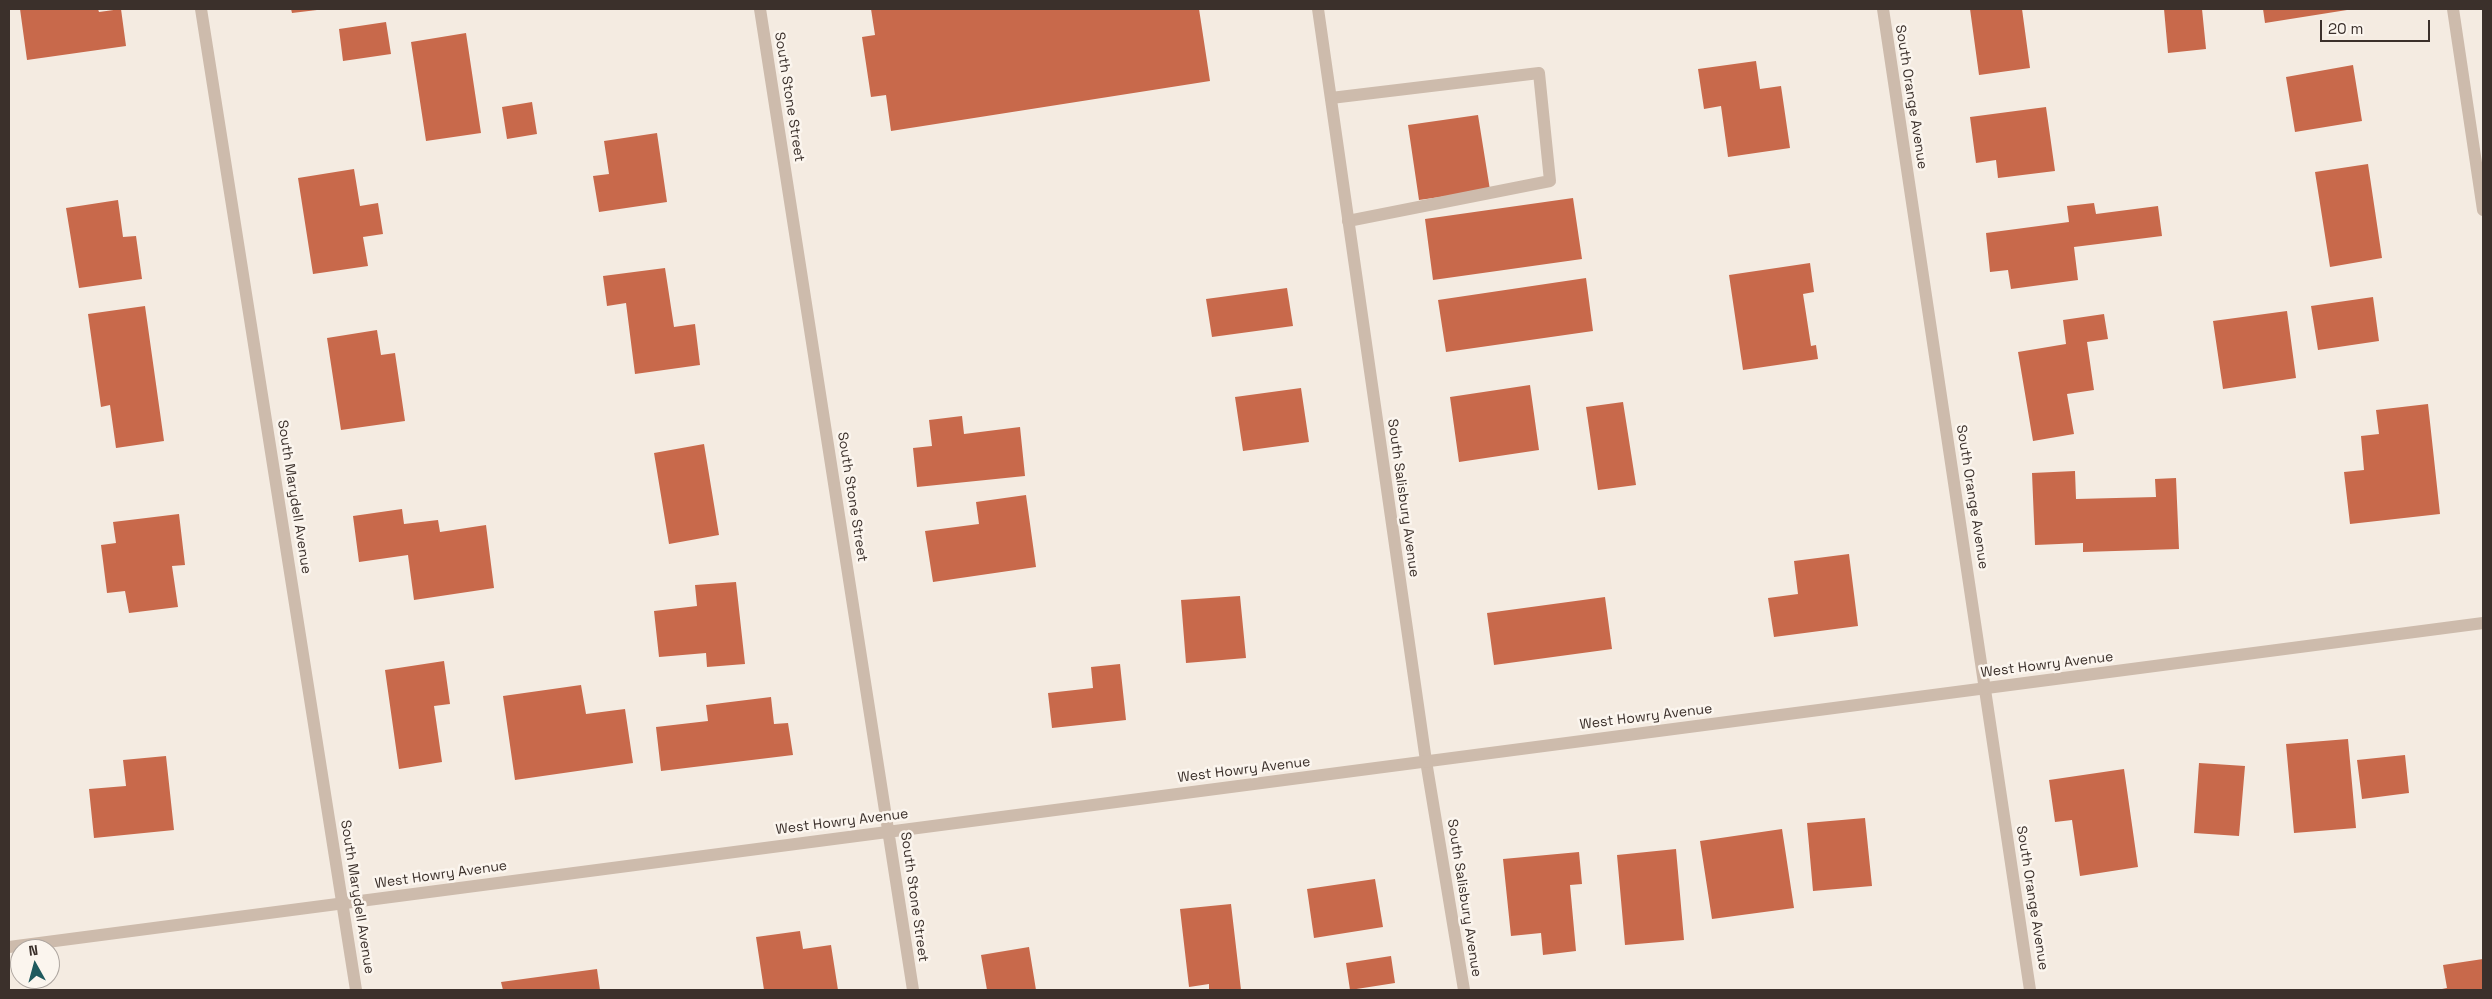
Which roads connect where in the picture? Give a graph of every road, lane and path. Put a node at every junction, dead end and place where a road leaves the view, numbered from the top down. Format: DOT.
graph roads {
  1 [pos="201,9"];
  2 [pos="760,9"];
  3 [pos="1318,9"];
  4 [pos="1883,9"];
  5 [pos="2453,9"];
  6 [pos="1331,98"];
  7 [pos="2483,210"];
  8 [pos="1348,221"];
  9 [pos="2483,623"];
  10 [pos="1985,688"];
  11 [pos="1426,761"];
  12 [pos="889,831"];
  13 [pos="344,903"];
  14 [pos="9,947"];
  15 [pos="356,990"];
  16 [pos="912,990"];
  17 [pos="1464,990"];
  18 [pos="2030,990"];
  1 -- 13 [label="street, South Marydell Avenue"];
  2 -- 12 [label="street, South Stone Street"];
  3 -- 6 [label="street, South Salisbury Avenue"];
  4 -- 10 [label="street, South Orange Avenue"];
  5 -- 7 [label="street"];
  6 -- 8 [label="street, South Salisbury Avenue"];
  6 -- 8 [label="street"];
  8 -- 11 [label="street, South Salisbury Avenue"];
  9 -- 10 [label="street, West Howry Avenue"];
  10 -- 11 [label="street, West Howry Avenue"];
  10 -- 18 [label="street, South Orange Avenue"];
  11 -- 12 [label="street, West Howry Avenue"];
  11 -- 17 [label="street, South Salisbury Avenue"];
  12 -- 13 [label="street, West Howry Avenue"];
  12 -- 16 [label="street, South Stone Street"];
  13 -- 14 [label="street, West Howry Avenue"];
  13 -- 15 [label="street, South Marydell Avenue"];
}
